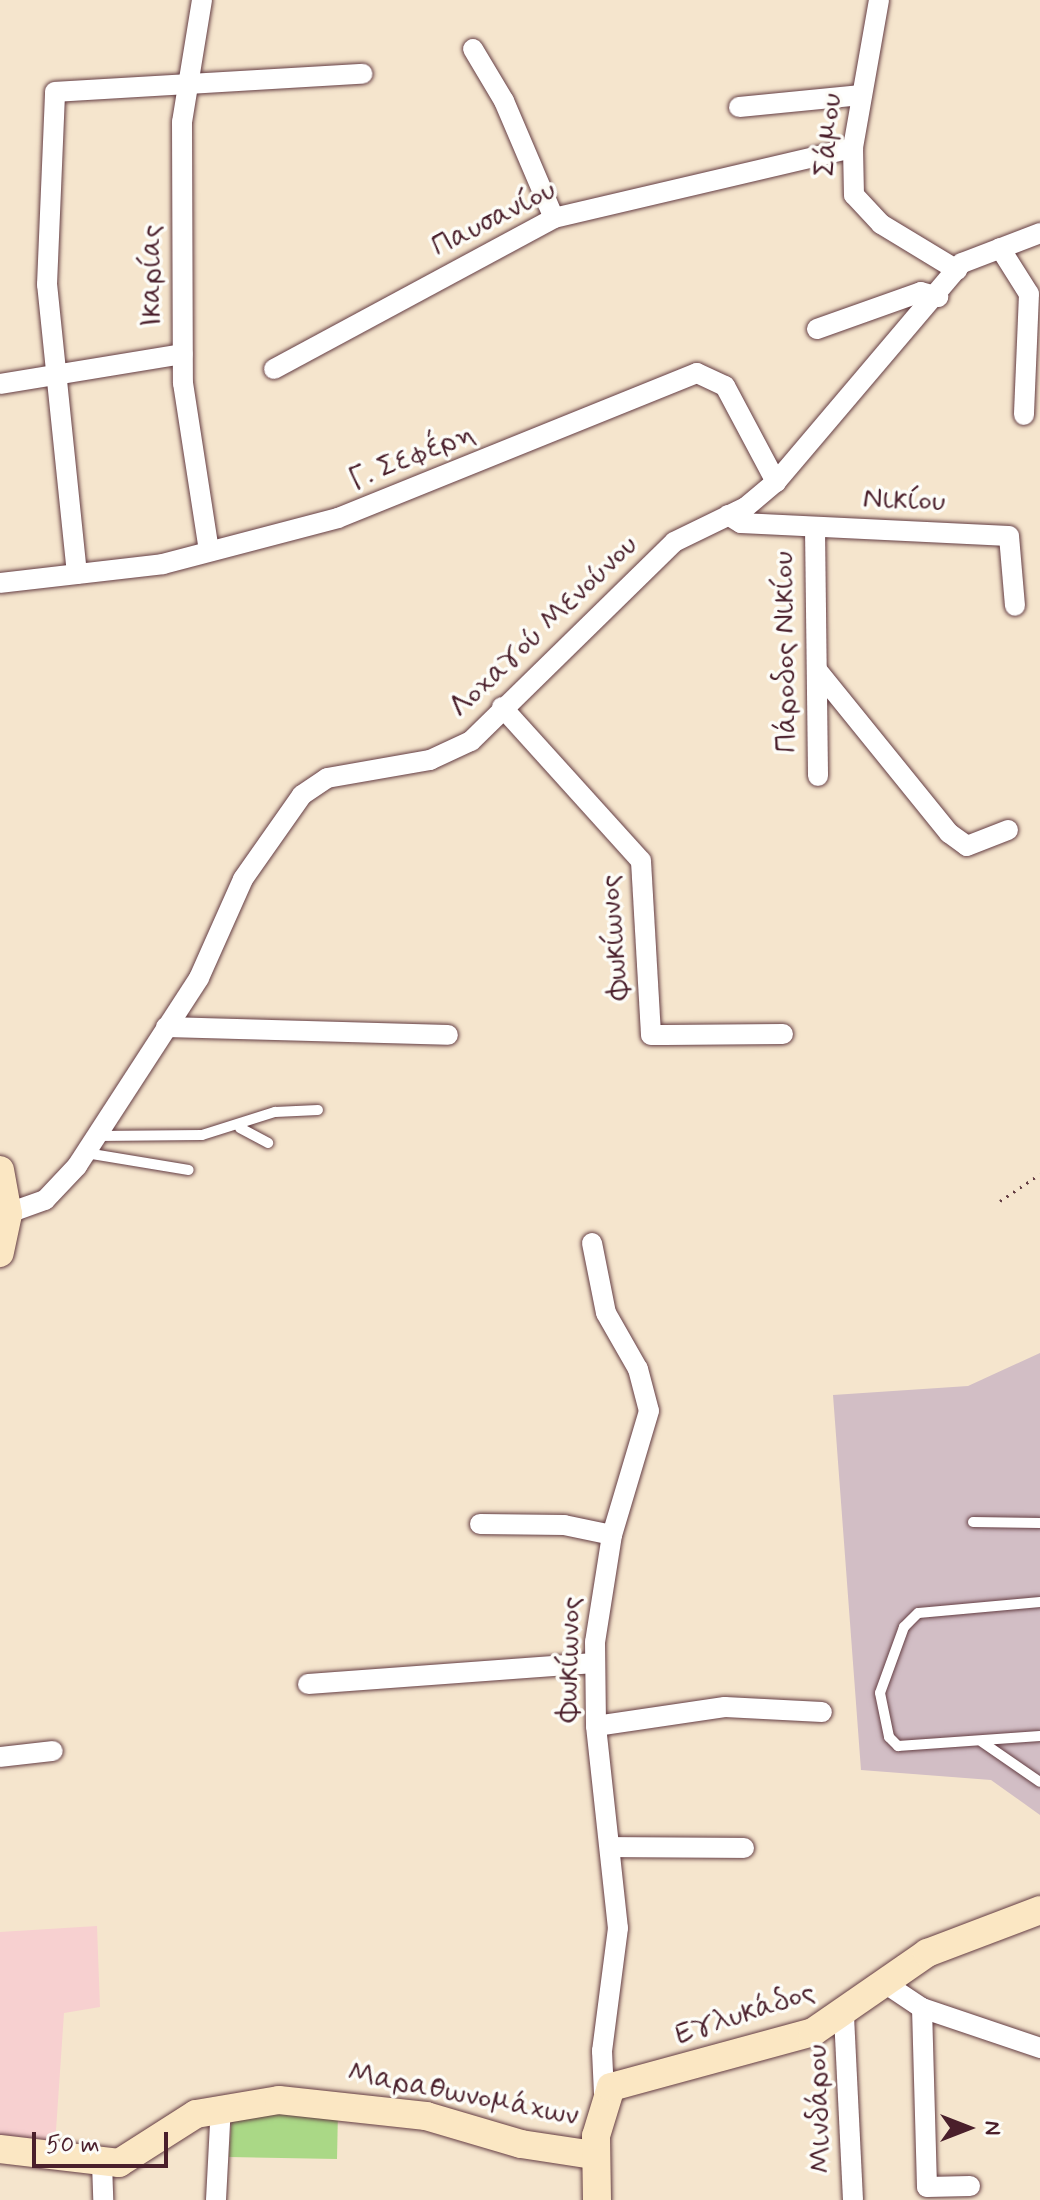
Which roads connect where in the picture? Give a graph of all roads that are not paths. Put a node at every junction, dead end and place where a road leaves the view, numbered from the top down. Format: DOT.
graph roads {
  1 [pos="202,0"];
  2 [pos="879,0"];
  3 [pos="473,49"];
  4 [pos="362,74"];
  5 [pos="186,86"];
  6 [pos="861,95"];
  7 [pos="739,107"];
  8 [pos="853,148"];
  9 [pos="554,218"];
  10 [pos="1040,233"];
  11 [pos="1000,248"];
  12 [pos="957,270"];
  13 [pos="938,297"];
  14 [pos="817,329"];
  15 [pos="183,354"];
  16 [pos="274,369"];
  17 [pos="54,374"];
  18 [pos="0,384"];
  19 [pos="1024,415"];
  20 [pos="776,482"];
  21 [pos="728,515"];
  22 [pos="815,528"];
  23 [pos="209,551"];
  24 [pos="77,574"];
  25 [pos="0,583"];
  26 [pos="1015,606"];
  27 [pos="817,670"];
  28 [pos="502,707"];
  29 [pos="818,776"];
  30 [pos="1008,830"];
  31 [pos="166,1027"];
  32 [pos="783,1034"];
  33 [pos="448,1035"];
  34 [pos="318,1110"];
  35 [pos="240,1128"];
  36 [pos="268,1143"];
  37 [pos="91,1144"];
  38 [pos="0,1170"];
  39 [pos="189,1170"];
  40 [pos="4,1215"];
  41 [pos="592,1243"];
  42 [pos="0,1253"];
  43 [pos="973,1522"];
  44 [pos="1040,1523"];
  45 [pos="480,1524"];
  46 [pos="612,1535"];
  47 [pos="1040,1602"];
  48 [pos="594,1663"];
  49 [pos="308,1684"];
  50 [pos="822,1712"];
  51 [pos="596,1726"];
  52 [pos="1040,1736"];
  53 [pos="982,1742"];
  54 [pos="53,1751"];
  55 [pos="0,1757"];
  56 [pos="1040,1782"];
  57 [pos="610,1847"];
  58 [pos="744,1848"];
  59 [pos="1040,1910"];
  60 [pos="883,1982"];
  61 [pos="922,2008"];
  62 [pos="844,2016"];
  63 [pos="1040,2048"];
  64 [pos="604,2093"];
  65 [pos="221,2106"];
  66 [pos="0,2149"];
  67 [pos="594,2155"];
  68 [pos="102,2163"];
  69 [pos="970,2186"];
  70 [pos="103,2200"];
  71 [pos="216,2200"];
  72 [pos="597,2200"];
  73 [pos="853,2200"];
  1 -- 5 [label="street, Ικαρίας"];
  2 -- 6 [label="street, Σάμου"];
  3 -- 9 [label="street"];
  4 -- 5 [label="street"];
  5 -- 15 [label="street, Ικαρίας"];
  5 -- 17 [label="street"];
  6 -- 7 [label="street"];
  6 -- 8 [label="street, Σάμου"];
  8 -- 9 [label="street, Παυσανίου"];
  8 -- 12 [label="street, Σάμου"];
  9 -- 16 [label="street, Παυσανίου"];
  10 -- 11 [label="street, Λοχαγού Μενούνου"];
  11 -- 12 [label="street, Λοχαγού Μενούνου"];
  11 -- 19 [label="street"];
  12 -- 13 [label="street, Λοχαγού Μενούνου"];
  13 -- 14 [label="street"];
  13 -- 20 [label="street, Λοχαγού Μενούνου"];
  15 -- 17 [label="street"];
  15 -- 23 [label="street, Ικαρίας"];
  17 -- 18 [label="street"];
  17 -- 24 [label="street"];
  20 -- 21 [label="street, Λοχαγού Μενούνου"];
  20 -- 23 [label="street, Γ. Σεφέρη"];
  21 -- 22 [label="street, Νικίου"];
  21 -- 28 [label="street, Λοχαγού Μενούνου"];
  22 -- 26 [label="street, Νικίου"];
  22 -- 27 [label="street, Πάροδος Νικίου"];
  23 -- 24 [label="street, Γ. Σεφέρη"];
  24 -- 25 [label="street, Γ. Σεφέρη"];
  27 -- 29 [label="street, Πάροδος Νικίου"];
  27 -- 30 [label="street"];
  28 -- 31 [label="street, Λοχαγού Μενούνου"];
  28 -- 32 [label="street, Φωκίωνος"];
  31 -- 33 [label="street"];
  31 -- 37 [label="street, Λοχαγού Μενούνου"];
  34 -- 35 [label="lane"];
  35 -- 36 [label="lane"];
  35 -- 37 [label="lane"];
  37 -- 39 [label="lane"];
  37 -- 40 [label="street, Λοχαγού Μενούνου"];
  38 -- 40 [label="main road"];
  40 -- 42 [label="main road"];
  41 -- 46 [label="street, Φωκίωνος"];
  43 -- 44 [label="lane"];
  45 -- 46 [label="street"];
  46 -- 48 [label="street, Φωκίωνος"];
  47 -- 53 [label="lane"];
  48 -- 49 [label="street"];
  48 -- 51 [label="street, Φωκίωνος"];
  50 -- 51 [label="street"];
  51 -- 57 [label="street, Φωκίωνος"];
  52 -- 53 [label="lane"];
  53 -- 56 [label="lane"];
  54 -- 55 [label="street"];
  57 -- 58 [label="street"];
  57 -- 64 [label="street, Φωκίωνος"];
  59 -- 60 [label="main road, Εγλυκάδος"];
  60 -- 61 [label="street"];
  60 -- 62 [label="main road, Εγλυκάδος"];
  61 -- 63 [label="street"];
  61 -- 69 [label="street"];
  62 -- 64 [label="main road, Εγλυκάδος"];
  62 -- 73 [label="street, Μινδάρου"];
  64 -- 67 [label="main road"];
  65 -- 67 [label="main road, Μαραθωνομάχων"];
  65 -- 68 [label="main road, Μαραθωνομάχων"];
  65 -- 71 [label="street"];
  66 -- 68 [label="main road, Μαραθωνομάχων"];
  67 -- 72 [label="main road"];
  68 -- 70 [label="street"];
}
